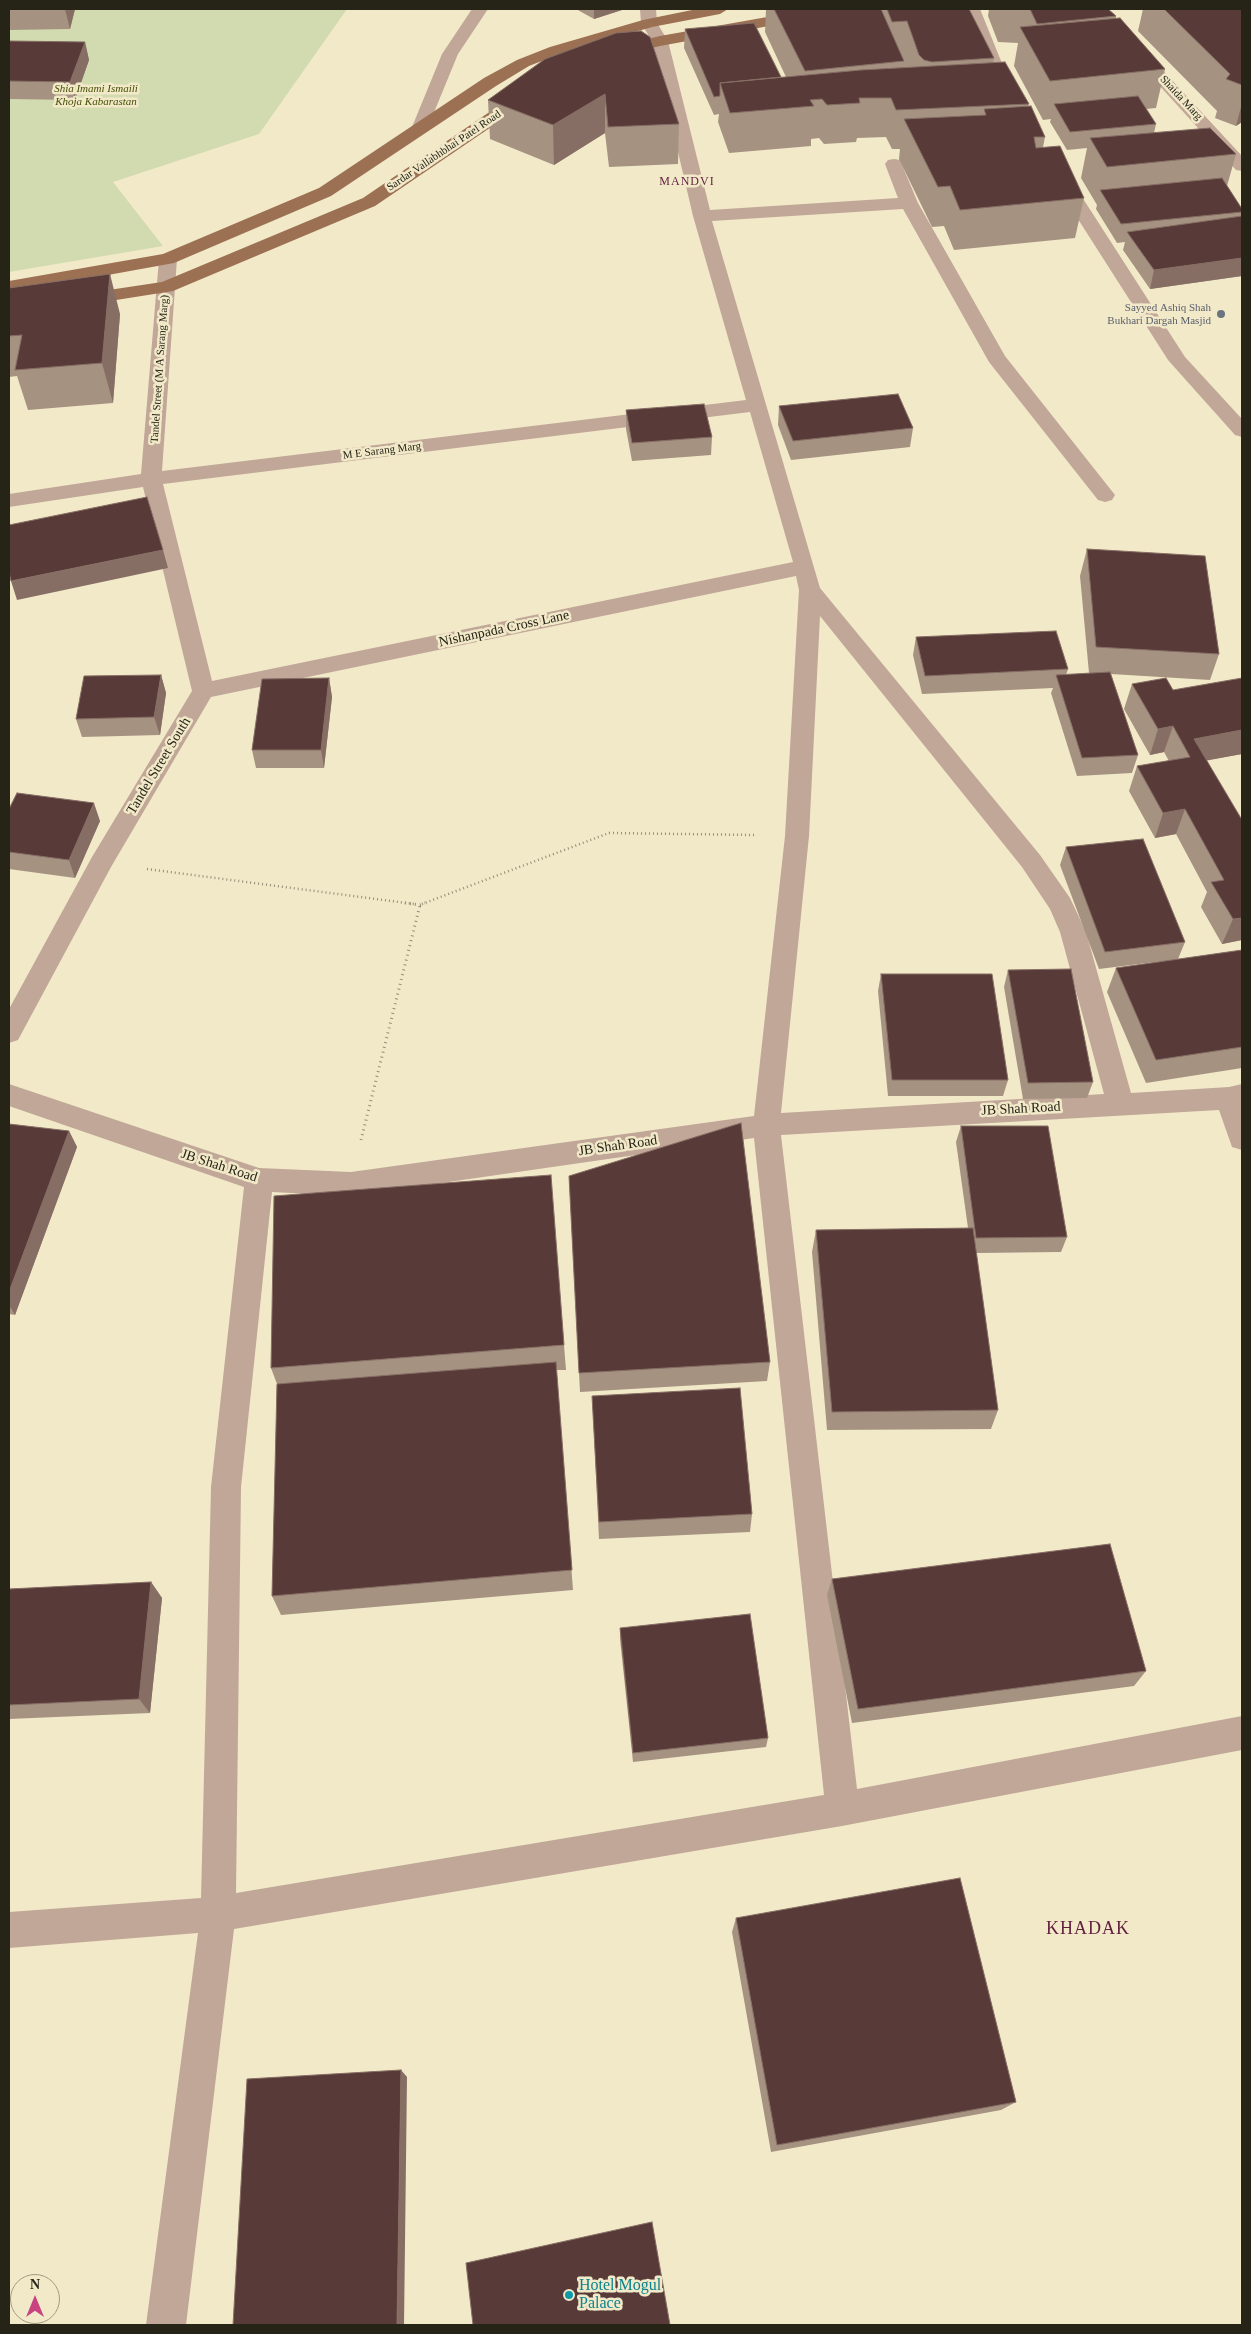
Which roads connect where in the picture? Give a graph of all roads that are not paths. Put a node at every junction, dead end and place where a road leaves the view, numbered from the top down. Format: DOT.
graph roads {
  1 [pos="480,9"];
  2 [pos="720,9"];
  3 [pos="972,9"];
  4 [pos="1098,9"];
  5 [pos="814,15"];
  6 [pos="652,24"];
  7 [pos="602,56"];
  8 [pos="536,88"];
  9 [pos="1016,110"];
  10 [pos="420,127"];
  11 [pos="1234,135"];
  12 [pos="1216,137"];
  13 [pos="894,164"];
  14 [pos="1242,166"];
  15 [pos="1053,167"];
  16 [pos="909,204"];
  17 [pos="702,216"];
  18 [pos="168,259"];
  19 [pos="9,287"];
  20 [pos="166,287"];
  21 [pos="9,311"];
  22 [pos="756,405"];
  23 [pos="1242,431"];
  24 [pos="151,479"];
  25 [pos="1105,495"];
  26 [pos="9,500"];
  27 [pos="807,578"];
  28 [pos="203,691"];
  29 [pos="9,1033"];
  30 [pos="9,1096"];
  31 [pos="1236,1096"];
  32 [pos="1120,1104"];
  33 [pos="766,1124"];
  34 [pos="1242,1139"];
  35 [pos="259,1180"];
  36 [pos="1242,1733"];
  37 [pos="842,1809"];
  38 [pos="218,1914"];
  39 [pos="9,1930"];
  40 [pos="166,2325"];
  1 -- 10 [label="street"];
  2 -- 6 [label="main road"];
  3 -- 9 [label="street"];
  4 -- 12 [label="street, Shaida Marg"];
  5 -- 6 [label="main road"];
  6 -- 7 [label="main road"];
  6 -- 10 [label="main road"];
  6 -- 17 [label="street"];
  8 -- 20 [label="main road, Sardar Vallabhbhai Patel Road"];
  10 -- 18 [label="main road"];
  11 -- 12 [label="street"];
  12 -- 14 [label="street, Shaida Marg"];
  13 -- 16 [label="street"];
  15 -- 23 [label="street"];
  16 -- 17 [label="street"];
  16 -- 25 [label="street"];
  17 -- 22 [label="street"];
  18 -- 19 [label="main road"];
  18 -- 20 [label="street, Tandel Street (M A Sarang Marg)"];
  20 -- 21 [label="main road, Sardar Vallabhbhai Patel Road"];
  20 -- 24 [label="street, Tandel Street (M A Sarang Marg)"];
  22 -- 24 [label="street, M E Sarang Marg"];
  22 -- 27 [label="street"];
  24 -- 26 [label="street, M E Sarang Marg"];
  24 -- 28 [label="street"];
  27 -- 28 [label="street, Nishanpada Cross Lane"];
  27 -- 32 [label="street"];
  27 -- 33 [label="street"];
  28 -- 29 [label="street, Tandel Street South"];
  30 -- 35 [label="street, JB Shah Road"];
  31 -- 32 [label="street, JB Shah Road"];
  31 -- 34 [label="street"];
  32 -- 33 [label="street, JB Shah Road"];
  33 -- 35 [label="street, JB Shah Road"];
  33 -- 37 [label="street"];
  35 -- 38 [label="street"];
  36 -- 37 [label="street"];
  37 -- 38 [label="street"];
  38 -- 39 [label="street"];
  38 -- 40 [label="street"];
}
